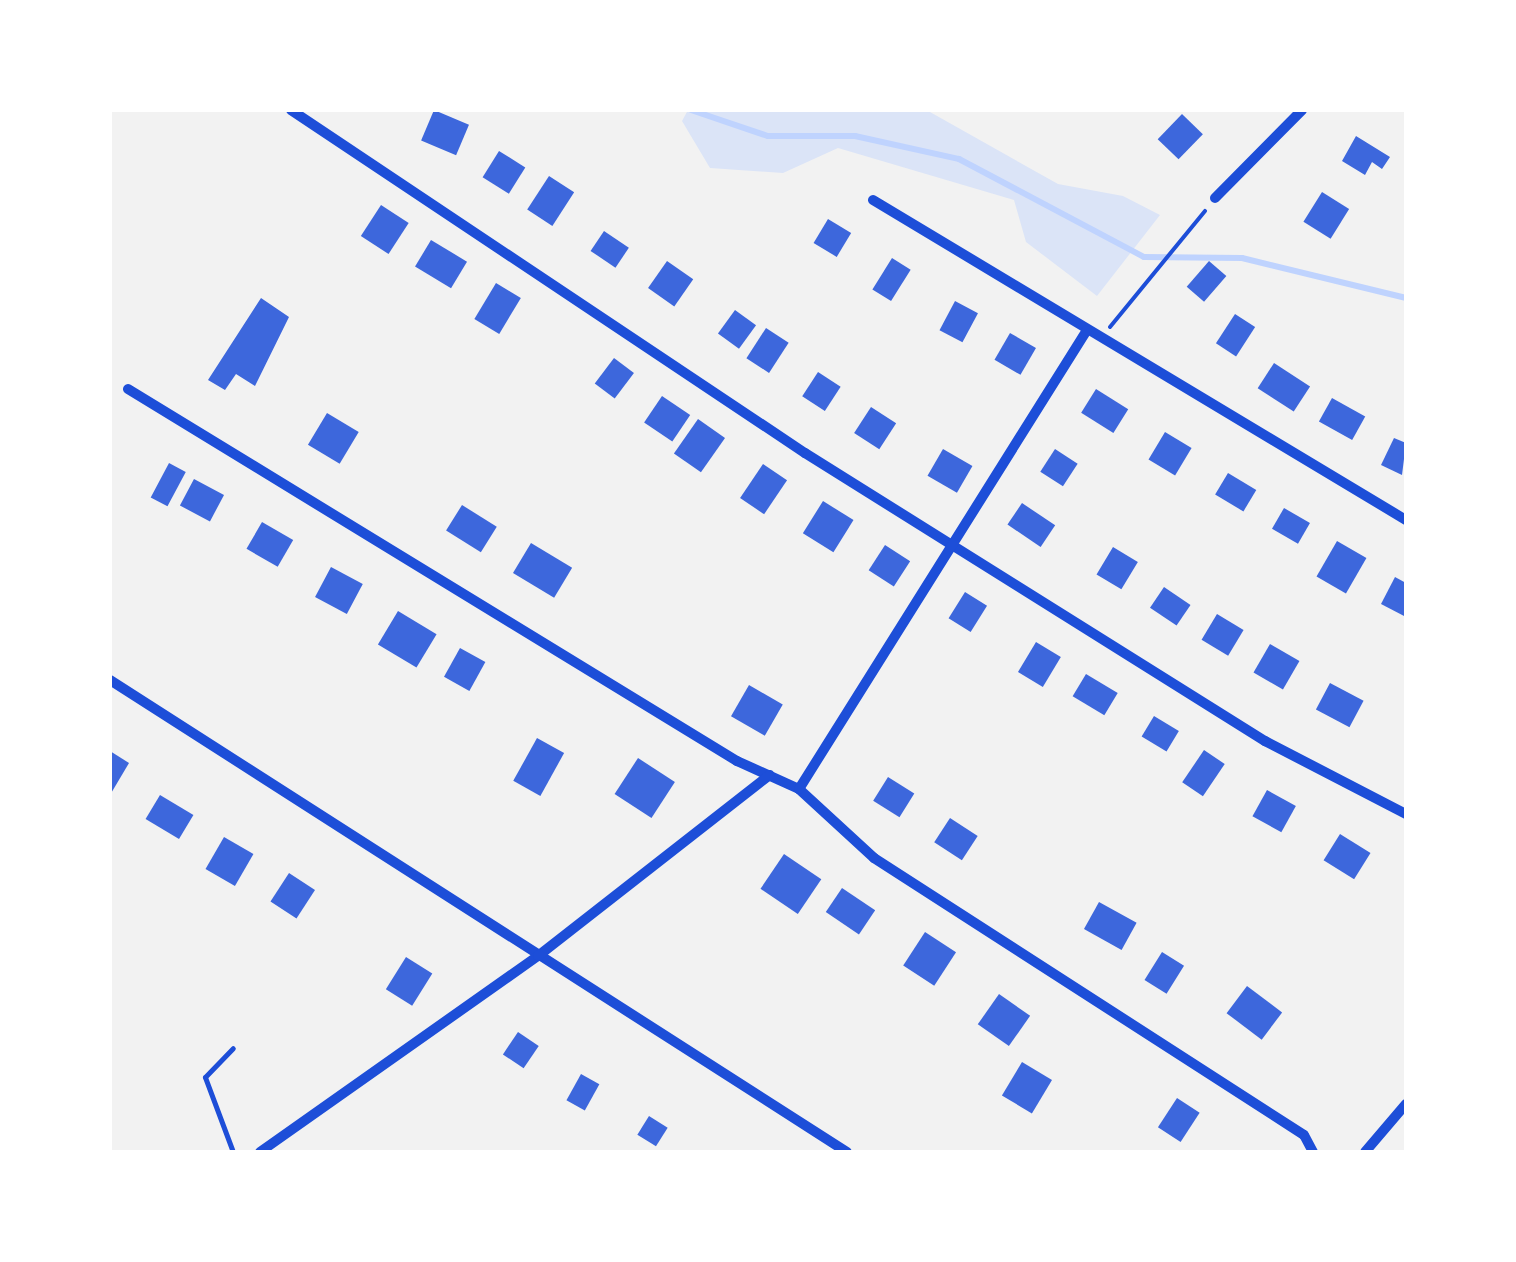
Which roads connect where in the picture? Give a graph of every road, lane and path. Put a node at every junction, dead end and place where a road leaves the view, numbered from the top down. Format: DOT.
graph roads {
  1 [pos="290,110"];
  2 [pos="1302,110"];
  3 [pos="1214,198"];
  4 [pos="873,200"];
  5 [pos="1088,330"];
  6 [pos="1100,338"];
  7 [pos="128,389"];
  8 [pos="1406,520"];
  9 [pos="956,541"];
  10 [pos="110,680"];
  11 [pos="770,776"];
  12 [pos="799,788"];
  13 [pos="1406,814"];
  14 [pos="538,956"];
  15 [pos="233,1048"];
  16 [pos="1406,1104"];
  17 [pos="233,1152"];
  18 [pos="260,1152"];
  19 [pos="847,1152"];
  20 [pos="1313,1152"];
  21 [pos="1365,1152"];
  1 -- 9 [label="street"];
  2 -- 3 [label="street"];
  3 -- 6 [label="path"];
  4 -- 5 [label="street"];
  5 -- 6 [label="street"];
  5 -- 9 [label="street"];
  6 -- 8 [label="street"];
  7 -- 11 [label="street"];
  9 -- 12 [label="street"];
  9 -- 13 [label="street"];
  10 -- 14 [label="street"];
  11 -- 12 [label="street"];
  11 -- 14 [label="street"];
  12 -- 20 [label="street"];
  14 -- 18 [label="street"];
  14 -- 19 [label="street"];
  15 -- 17 [label="lane"];
  16 -- 21 [label="street"];
}
